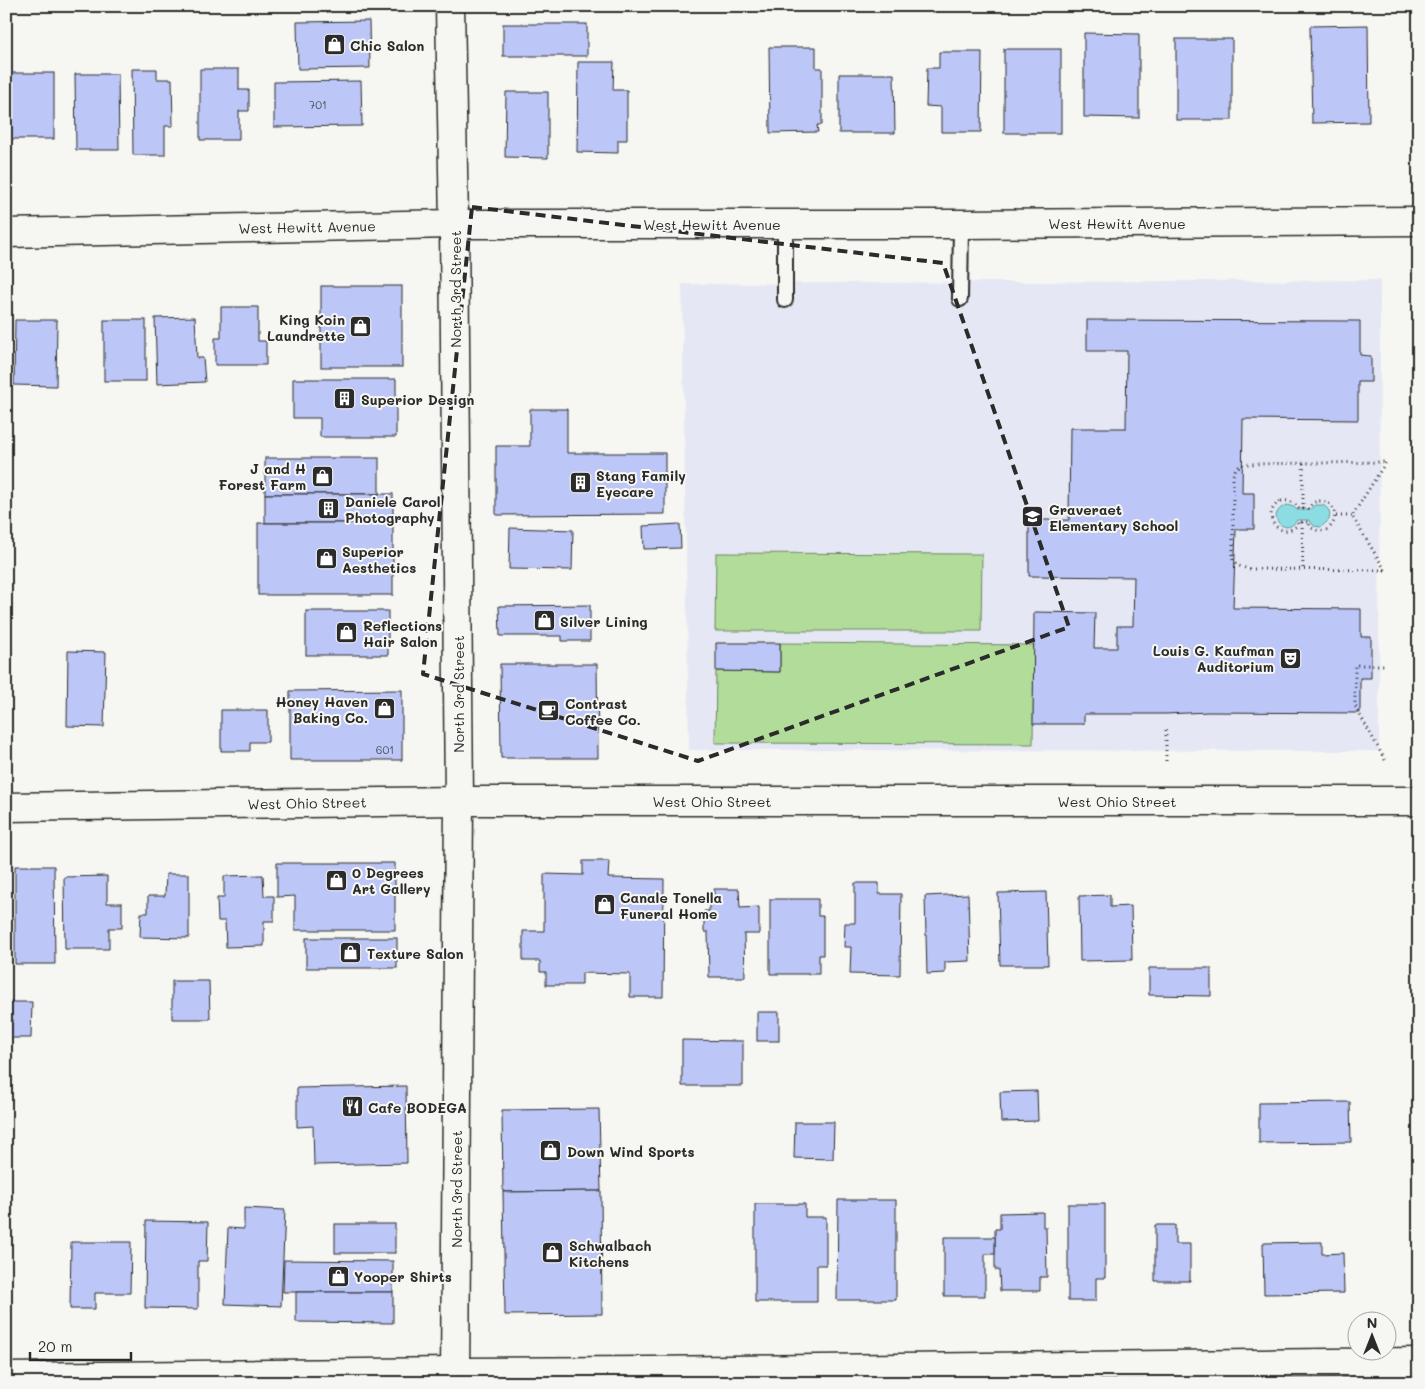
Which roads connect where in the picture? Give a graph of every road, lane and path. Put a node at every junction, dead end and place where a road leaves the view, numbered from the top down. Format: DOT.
graph roads {
  1 [pos="450,6"];
  2 [pos="1419,221"];
  3 [pos="454,224"];
  4 [pos="785,224"];
  5 [pos="961,224"];
  6 [pos="6,233"];
  7 [pos="960,299"];
  8 [pos="785,300"];
  9 [pos="1303,463"];
  10 [pos="1303,509"];
  11 [pos="1336,516"];
  12 [pos="1352,516"];
  13 [pos="1302,522"];
  14 [pos="1303,569"];
  15 [pos="1385,665"];
  16 [pos="1166,730"];
  17 [pos="1385,760"];
  18 [pos="1166,762"];
  19 [pos="1419,801"];
  20 [pos="459,802"];
  21 [pos="6,807"];
  22 [pos="1419,1362"];
  23 [pos="6,1377"];
  24 [pos="456,1377"];
  1 -- 3 [label="street, North 3rd Street"];
  2 -- 5 [label="street, West Hewitt Avenue"];
  3 -- 4 [label="street, West Hewitt Avenue"];
  3 -- 6 [label="street, West Hewitt Avenue"];
  3 -- 20 [label="street, North 3rd Street"];
  4 -- 5 [label="street, West Hewitt Avenue"];
  4 -- 8 [label="lane"];
  5 -- 7 [label="lane"];
  9 -- 10 [label="path"];
  9 -- 12 [label="path"];
  9 -- 14 [label="path"];
  10 -- 11 [label="path"];
  10 -- 13 [label="path"];
  11 -- 12 [label="path"];
  11 -- 13 [label="path"];
  12 -- 14 [label="path"];
  13 -- 14 [label="path"];
  15 -- 17 [label="path"];
  16 -- 18 [label="path"];
  19 -- 20 [label="street, West Ohio Street"];
  20 -- 21 [label="street, West Ohio Street"];
  20 -- 24 [label="street, North 3rd Street"];
  22 -- 24 [label="street"];
  23 -- 24 [label="street"];
}
